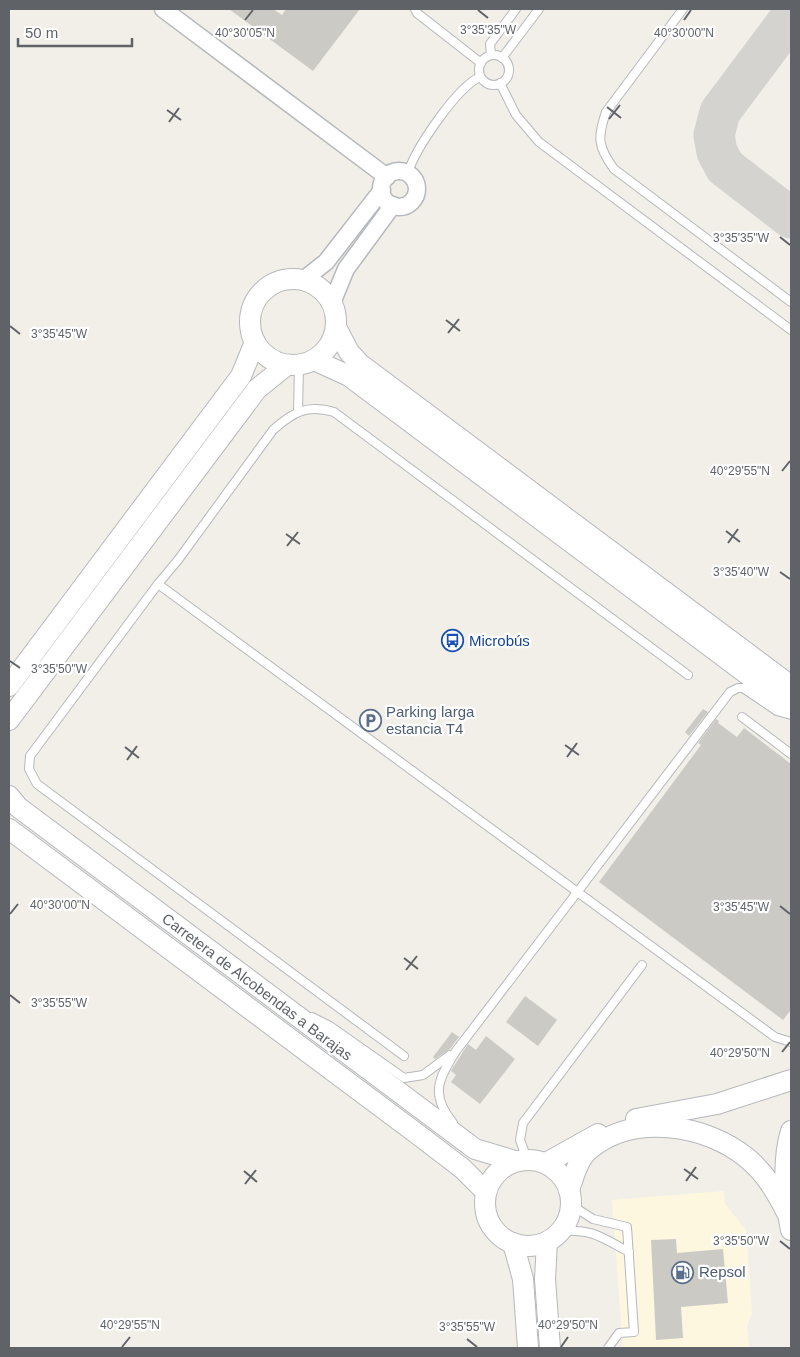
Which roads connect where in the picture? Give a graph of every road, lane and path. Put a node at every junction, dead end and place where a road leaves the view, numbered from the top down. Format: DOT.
graph roads {
  1 [pos="162,9"];
  2 [pos="415,9"];
  3 [pos="516,9"];
  4 [pos="539,9"];
  5 [pos="683,9"];
  6 [pos="490,55"];
  7 [pos="502,58"];
  8 [pos="481,63"];
  9 [pos="480,77"];
  10 [pos="500,83"];
  11 [pos="408,173"];
  12 [pos="384,183"];
  13 [pos="392,205"];
  14 [pos="303,280"];
  15 [pos="791,302"];
  16 [pos="332,303"];
  17 [pos="336,326"];
  18 [pos="791,330"];
  19 [pos="255,342"];
  20 [pos="300,363"];
  21 [pos="298,412"];
  22 [pos="158,584"];
  23 [pos="688,675"];
  24 [pos="9,686"];
  25 [pos="791,686"];
  26 [pos="791,707"];
  27 [pos="791,715"];
  28 [pos="742,717"];
  29 [pos="9,720"];
  30 [pos="791,754"];
  31 [pos="9,796"];
  32 [pos="9,829"];
  33 [pos="578,892"];
  34 [pos="642,965"];
  35 [pos="271,996"];
  36 [pos="791,1042"];
  37 [pos="456,1051"];
  38 [pos="404,1056"];
  39 [pos="791,1080"];
  40 [pos="791,1131"];
  41 [pos="475,1150"];
  42 [pos="521,1160"];
  43 [pos="546,1163"];
  44 [pos="486,1192"];
  45 [pos="570,1197"];
  46 [pos="789,1221"];
  47 [pos="554,1236"];
  48 [pos="513,1243"];
  49 [pos="629,1252"];
  50 [pos="528,1348"];
  51 [pos="550,1348"];
  52 [pos="608,1348"];
  1 -- 12 [label="street"];
  2 -- 8 [label="lane"];
  3 -- 6 [label="lane"];
  4 -- 7 [label="lane"];
  5 -- 15 [label="lane"];
  6 -- 7 [label="lane"];
  6 -- 8 [label="lane"];
  7 -- 10 [label="lane"];
  8 -- 9 [label="lane"];
  9 -- 10 [label="lane"];
  9 -- 11 [label="lane"];
  10 -- 18 [label="lane"];
  11 -- 12 [label="street"];
  11 -- 13 [label="street"];
  12 -- 13 [label="street"];
  12 -- 14 [label="street"];
  13 -- 16 [label="street"];
  14 -- 16 [label="street"];
  14 -- 19 [label="street"];
  16 -- 17 [label="street"];
  17 -- 20 [label="street"];
  17 -- 25 [label="street"];
  19 -- 20 [label="street"];
  19 -- 24 [label="street"];
  20 -- 21 [label="lane"];
  20 -- 26 [label="street"];
  20 -- 29 [label="street"];
  21 -- 22 [label="lane"];
  21 -- 23 [label="lane"];
  22 -- 33 [label="lane"];
  22 -- 38 [label="lane"];
  27 -- 33 [label="lane"];
  28 -- 30 [label="lane"];
  31 -- 35 [label="street, Carretera de Alcobendas a Barajas"];
  32 -- 44 [label="street, Carretera de Alcobendas a Barajas"];
  33 -- 36 [label="lane"];
  33 -- 37 [label="lane"];
  34 -- 42 [label="lane"];
  35 -- 37 [label="lane"];
  35 -- 41 [label="street, Carretera de Alcobendas a Barajas"];
  37 -- 41 [label="lane"];
  39 -- 43 [label="street"];
  40 -- 46 [label="street"];
  41 -- 42 [label="street, Carretera de Alcobendas a Barajas"];
  42 -- 43 [label="street"];
  42 -- 44 [label="street"];
  43 -- 45 [label="street"];
  44 -- 48 [label="street"];
  45 -- 46 [label="street"];
  45 -- 47 [label="street"];
  45 -- 49 [label="lane"];
  47 -- 48 [label="street"];
  47 -- 49 [label="lane"];
  47 -- 51 [label="street"];
  48 -- 50 [label="street"];
  49 -- 52 [label="lane"];
}
